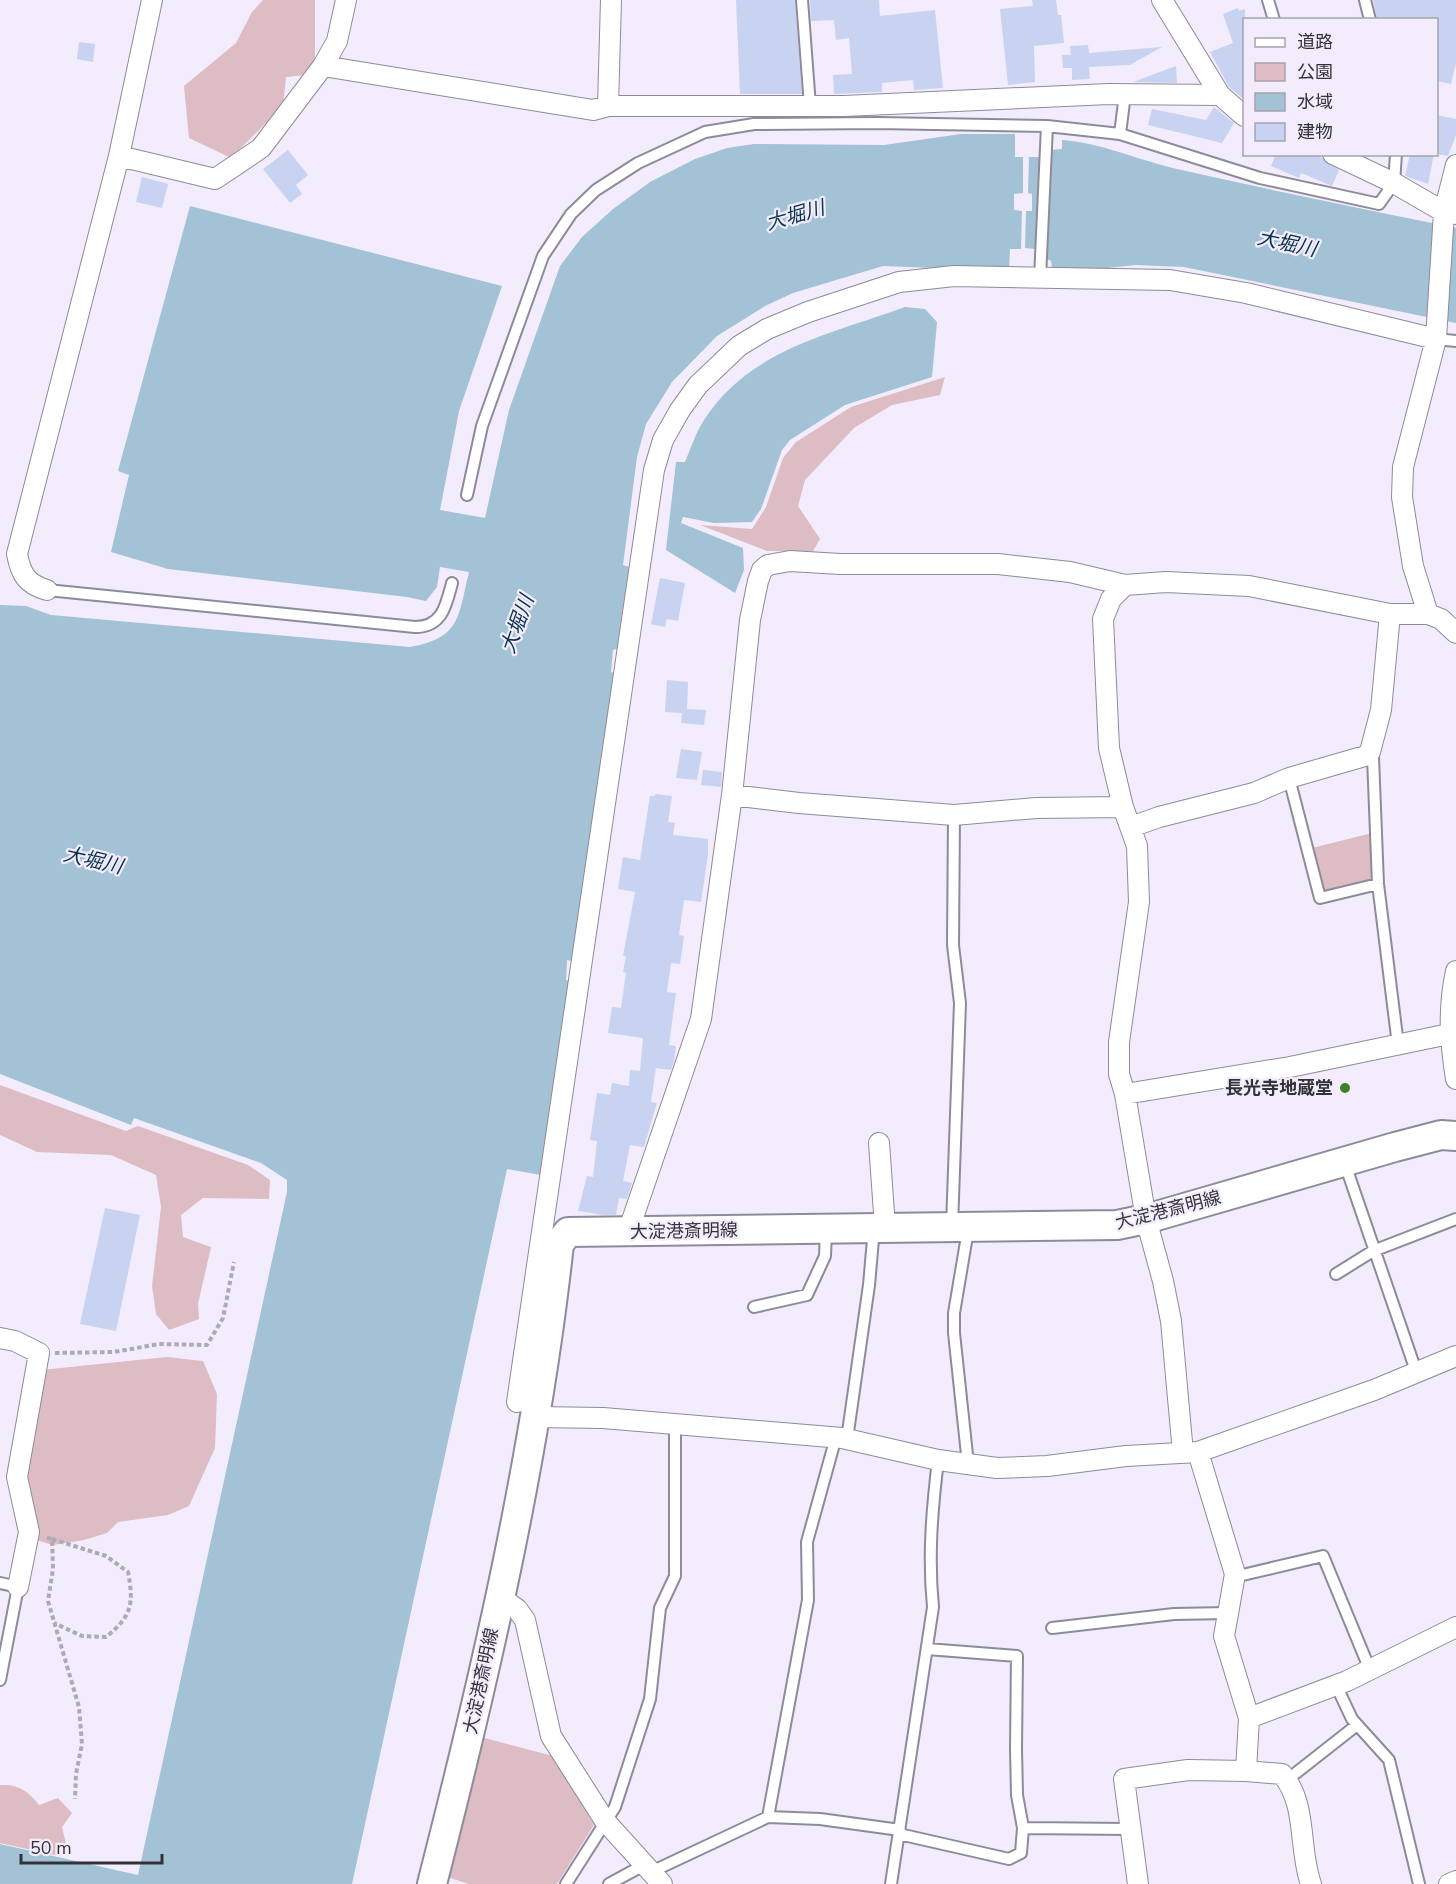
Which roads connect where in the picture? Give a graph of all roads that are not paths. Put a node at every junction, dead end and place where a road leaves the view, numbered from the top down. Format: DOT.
graph roads {
  1 [pos="152,0"];
  2 [pos="346,0"];
  3 [pos="611,0"];
  4 [pos="802,0"];
  5 [pos="1162,0"];
  6 [pos="1268,0"];
  7 [pos="1365,0"];
  8 [pos="1273,18"];
  9 [pos="1370,18"];
  10 [pos="323,66"];
  11 [pos="1125,94"];
  12 [pos="1221,95"];
  13 [pos="608,106"];
  14 [pos="810,106"];
  15 [pos="1243,114"];
  16 [pos="1047,126"];
  17 [pos="1120,134"];
  18 [pos="119,156"];
  19 [pos="1337,156"];
  20 [pos="1396,156"];
  21 [pos="1456,165"];
  22 [pos="1394,183"];
  23 [pos="1450,213"];
  24 [pos="1040,279"];
  25 [pos="1436,339"];
  26 [pos="1456,341"];
  27 [pos="467,495"];
  28 [pos="452,583"];
  29 [pos="1125,585"];
  30 [pos="47,590"];
  31 [pos="1390,614"];
  32 [pos="1428,614"];
  33 [pos="1456,633"];
  34 [pos="1370,752"];
  35 [pos="1289,778"];
  36 [pos="732,795"];
  37 [pos="1123,807"];
  38 [pos="954,815"];
  39 [pos="1131,827"];
  40 [pos="1378,884"];
  41 [pos="1456,971"];
  42 [pos="1449,1034"];
  43 [pos="1398,1045"];
  44 [pos="1456,1079"];
  45 [pos="1125,1094"];
  46 [pos="1456,1136"];
  47 [pos="879,1143"];
  48 [pos="1344,1162"];
  49 [pos="1456,1219"];
  50 [pos="1146,1220"];
  51 [pos="879,1227"];
  52 [pos="960,1227"];
  53 [pos="826,1228"];
  54 [pos="628,1232"];
  55 [pos="1373,1251"];
  56 [pos="1336,1274"];
  57 [pos="754,1307"];
  58 [pos="0,1338"];
  59 [pos="1456,1356"];
  60 [pos="1416,1371"];
  61 [pos="526,1409"];
  62 [pos="675,1425"];
  63 [pos="842,1438"];
  64 [pos="1190,1453"];
  65 [pos="938,1460"];
  66 [pos="968,1464"];
  67 [pos="1234,1577"];
  68 [pos="9,1585"];
  69 [pos="499,1596"];
  70 [pos="1228,1613"];
  71 [pos="1456,1627"];
  72 [pos="1052,1628"];
  73 [pos="927,1649"];
  74 [pos="1370,1670"];
  75 [pos="0,1680"];
  76 [pos="1336,1685"];
  77 [pos="1249,1718"];
  78 [pos="1357,1725"];
  79 [pos="1246,1771"];
  80 [pos="1287,1780"];
  81 [pos="768,1817"];
  82 [pos="605,1821"];
  83 [pos="1023,1828"];
  84 [pos="1129,1829"];
  85 [pos="899,1832"];
  86 [pos="652,1874"];
  87 [pos="1456,1881"];
  88 [pos="432,1884"];
  89 [pos="566,1884"];
  90 [pos="609,1884"];
  91 [pos="891,1884"];
  92 [pos="1138,1884"];
  93 [pos="1311,1884"];
  94 [pos="1419,1884"];
  95 [pos="1449,1884"];
  1 -- 18 [label="street"];
  2 -- 10 [label="street"];
  3 -- 13 [label="street"];
  4 -- 14 [label="lane"];
  5 -- 12 [label="street"];
  6 -- 8 [label="lane"];
  7 -- 9 [label="lane"];
  10 -- 13 [label="street"];
  10 -- 18 [label="street"];
  11 -- 12 [label="street"];
  11 -- 14 [label="street"];
  11 -- 17 [label="lane"];
  12 -- 15 [label="street"];
  13 -- 14 [label="street"];
  16 -- 17 [label="lane"];
  16 -- 24 [label="lane"];
  16 -- 27 [label="lane"];
  17 -- 22 [label="lane"];
  18 -- 30 [label="street"];
  19 -- 22 [label="street"];
  20 -- 22 [label="lane"];
  21 -- 23 [label="street"];
  22 -- 23 [label="street"];
  23 -- 25 [label="street"];
  24 -- 25 [label="street"];
  24 -- 61 [label="street"];
  25 -- 26 [label="lane"];
  25 -- 32 [label="street"];
  28 -- 30 [label="lane"];
  29 -- 31 [label="street"];
  29 -- 36 [label="street"];
  29 -- 37 [label="street"];
  31 -- 32 [label="street"];
  31 -- 34 [label="street"];
  32 -- 33 [label="street"];
  34 -- 35 [label="street"];
  34 -- 40 [label="lane"];
  35 -- 39 [label="street"];
  35 -- 40 [label="lane"];
  36 -- 38 [label="street"];
  36 -- 54 [label="street"];
  37 -- 38 [label="street"];
  37 -- 39 [label="street"];
  38 -- 52 [label="lane"];
  39 -- 45 [label="street"];
  40 -- 43 [label="lane"];
  41 -- 42 [label="street"];
  42 -- 43 [label="street"];
  42 -- 44 [label="street"];
  43 -- 45 [label="street"];
  45 -- 50 [label="street"];
  46 -- 48 [label="main road, 大淀港斎明線"];
  47 -- 51 [label="street"];
  48 -- 50 [label="main road, 大淀港斎明線"];
  48 -- 55 [label="lane"];
  49 -- 55 [label="lane"];
  50 -- 52 [label="main road, 大淀港斎明線"];
  50 -- 64 [label="street"];
  51 -- 52 [label="main road, 大淀港斎明線"];
  51 -- 53 [label="main road, 大淀港斎明線"];
  51 -- 63 [label="lane"];
  52 -- 66 [label="lane"];
  53 -- 54 [label="main road, 大淀港斎明線"];
  53 -- 57 [label="lane"];
  54 -- 61 [label="main road, 大淀港斎明線"];
  55 -- 56 [label="lane"];
  55 -- 60 [label="lane"];
  58 -- 68 [label="street"];
  59 -- 60 [label="street"];
  60 -- 64 [label="street"];
  61 -- 62 [label="street"];
  61 -- 69 [label="main road, 大淀港斎明線"];
  62 -- 63 [label="street"];
  62 -- 82 [label="lane"];
  63 -- 65 [label="street"];
  63 -- 81 [label="lane"];
  64 -- 66 [label="street"];
  64 -- 67 [label="street"];
  65 -- 66 [label="street"];
  65 -- 73 [label="lane"];
  67 -- 70 [label="street"];
  67 -- 74 [label="lane"];
  68 -- 75 [label="lane"];
  69 -- 82 [label="street"];
  69 -- 88 [label="main road, 大淀港斎明線"];
  70 -- 72 [label="lane"];
  70 -- 77 [label="street"];
  71 -- 74 [label="street"];
  73 -- 83 [label="lane"];
  73 -- 85 [label="lane"];
  74 -- 76 [label="street"];
  76 -- 77 [label="street"];
  76 -- 78 [label="lane"];
  77 -- 79 [label="street"];
  78 -- 80 [label="lane"];
  78 -- 94 [label="lane"];
  79 -- 80 [label="street"];
  79 -- 84 [label="street"];
  80 -- 93 [label="street"];
  81 -- 85 [label="lane"];
  81 -- 86 [label="lane"];
  82 -- 86 [label="street"];
  82 -- 89 [label="lane"];
  83 -- 84 [label="lane"];
  83 -- 85 [label="lane"];
  84 -- 92 [label="street"];
  85 -- 91 [label="lane"];
  86 -- 90 [label="lane"];
  87 -- 95 [label="street"];
}
